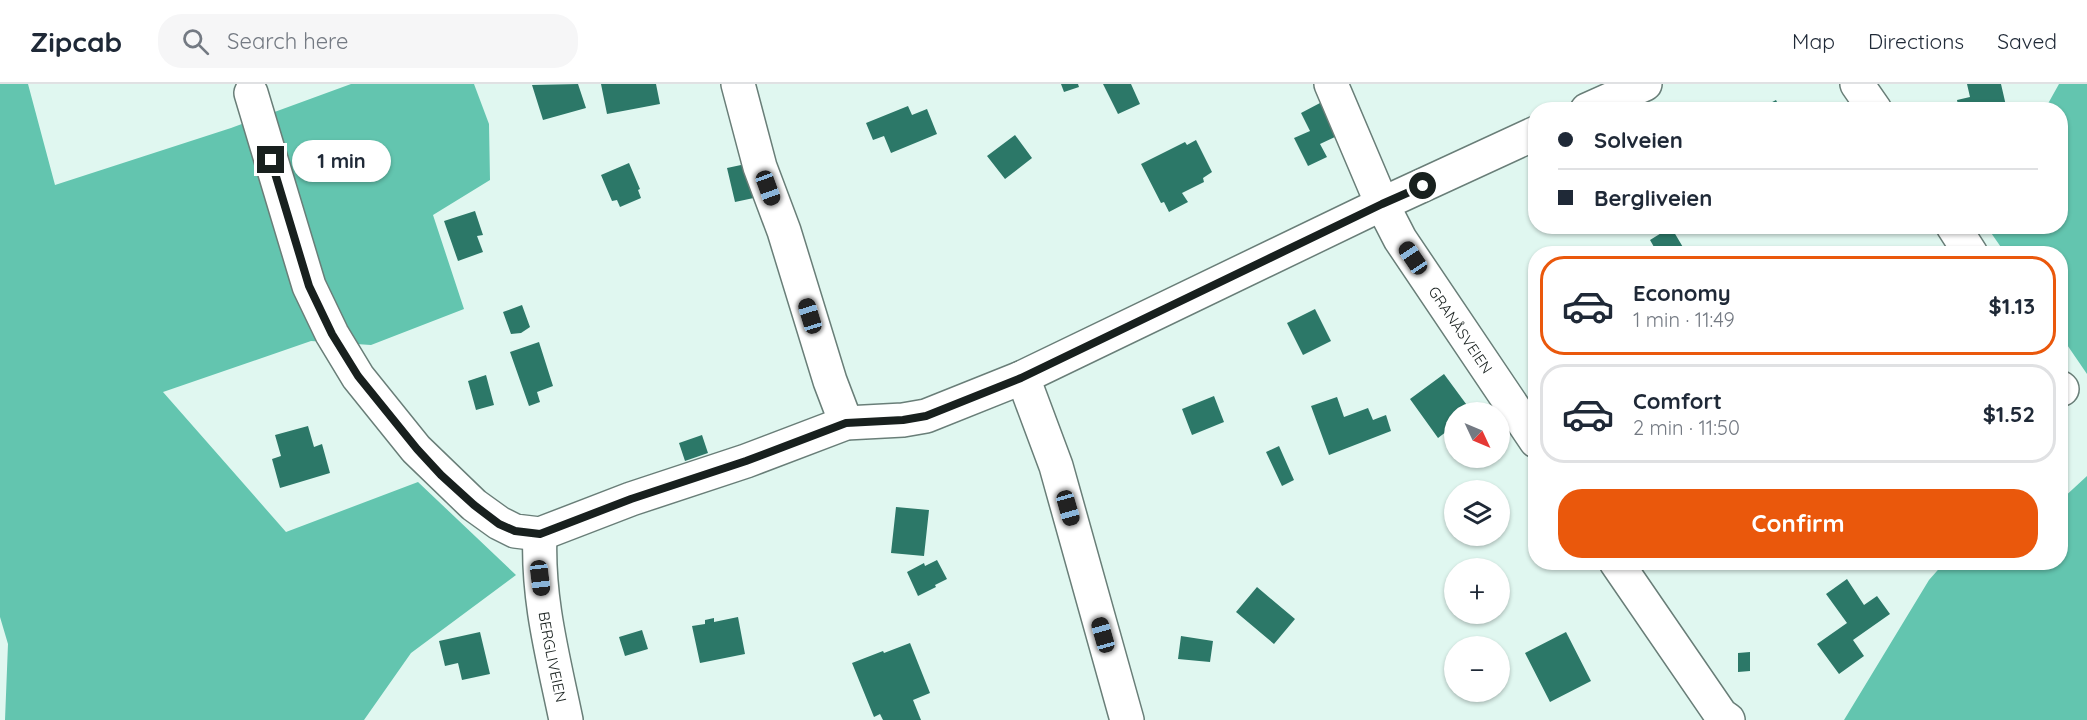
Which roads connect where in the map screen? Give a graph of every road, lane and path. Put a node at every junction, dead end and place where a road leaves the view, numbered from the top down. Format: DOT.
graph roads {
  1 [pos="738,84"];
  2 [pos="1331,84"];
  3 [pos="1645,84"];
  4 [pos="1857,84"];
  5 [pos="251,93"];
  6 [pos="1605,102"];
  7 [pos="1869,102"];
  8 [pos="1528,137"];
  9 [pos="1382,204"];
  10 [pos="1021,378"];
  11 [pos="846,423"];
  12 [pos="1528,429"];
  13 [pos="540,534"];
  14 [pos="1621,570"];
  15 [pos="566,720"];
  16 [pos="1127,720"];
  17 [pos="1728,720"];
  1 -- 11 [label="street"];
  2 -- 9 [label="street, GRANÅSVEIEN"];
  3 -- 6 [label="street"];
  4 -- 7 [label="street"];
  5 -- 13 [label="street"];
  8 -- 9 [label="street"];
  9 -- 10 [label="street"];
  9 -- 12 [label="street, GRANÅSVEIEN"];
  10 -- 11 [label="street"];
  10 -- 16 [label="street"];
  11 -- 13 [label="street"];
  13 -- 15 [label="street, BERGLIVEIEN"];
  14 -- 17 [label="street"];
}
